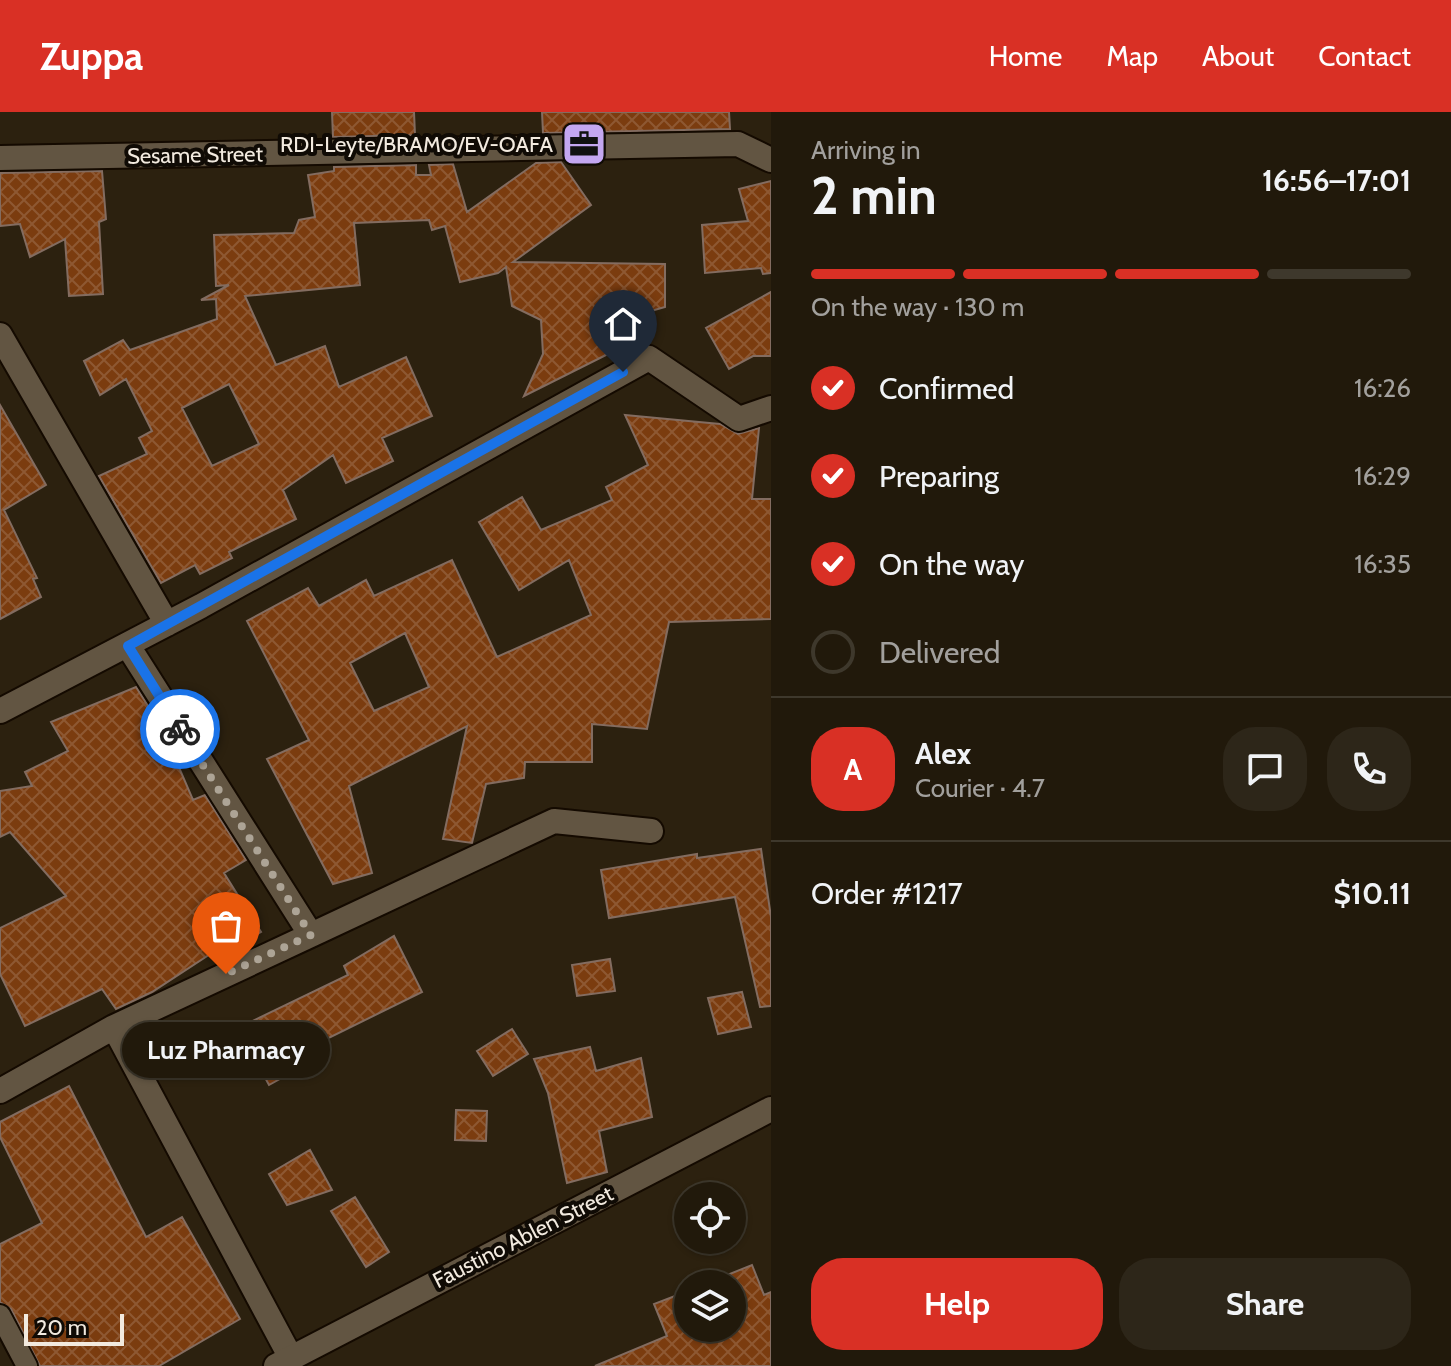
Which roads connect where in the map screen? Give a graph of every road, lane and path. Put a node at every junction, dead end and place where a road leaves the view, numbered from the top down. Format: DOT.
graph roads {
  1 [pos="0,158"];
  2 [pos="771,160"];
  3 [pos="0,335"];
  4 [pos="771,408"];
  5 [pos="167,624"];
  6 [pos="128,646"];
  7 [pos="0,711"];
  8 [pos="651,831"];
  9 [pos="311,935"];
  10 [pos="114,1027"];
  11 [pos="0,1091"];
  12 [pos="771,1109"];
  13 [pos="0,1315"];
  14 [pos="284,1362"];
  15 [pos="27,1366"];
  1 -- 2 [label="street, Sesame Street"];
  3 -- 5 [label="street"];
  4 -- 5 [label="street"];
  5 -- 6 [label="street"];
  6 -- 7 [label="street"];
  6 -- 9 [label="street"];
  8 -- 9 [label="street"];
  9 -- 10 [label="street"];
  10 -- 11 [label="street"];
  10 -- 14 [label="street"];
  12 -- 14 [label="street, Faustino Ablen Street"];
  13 -- 15 [label="lane"];
}
